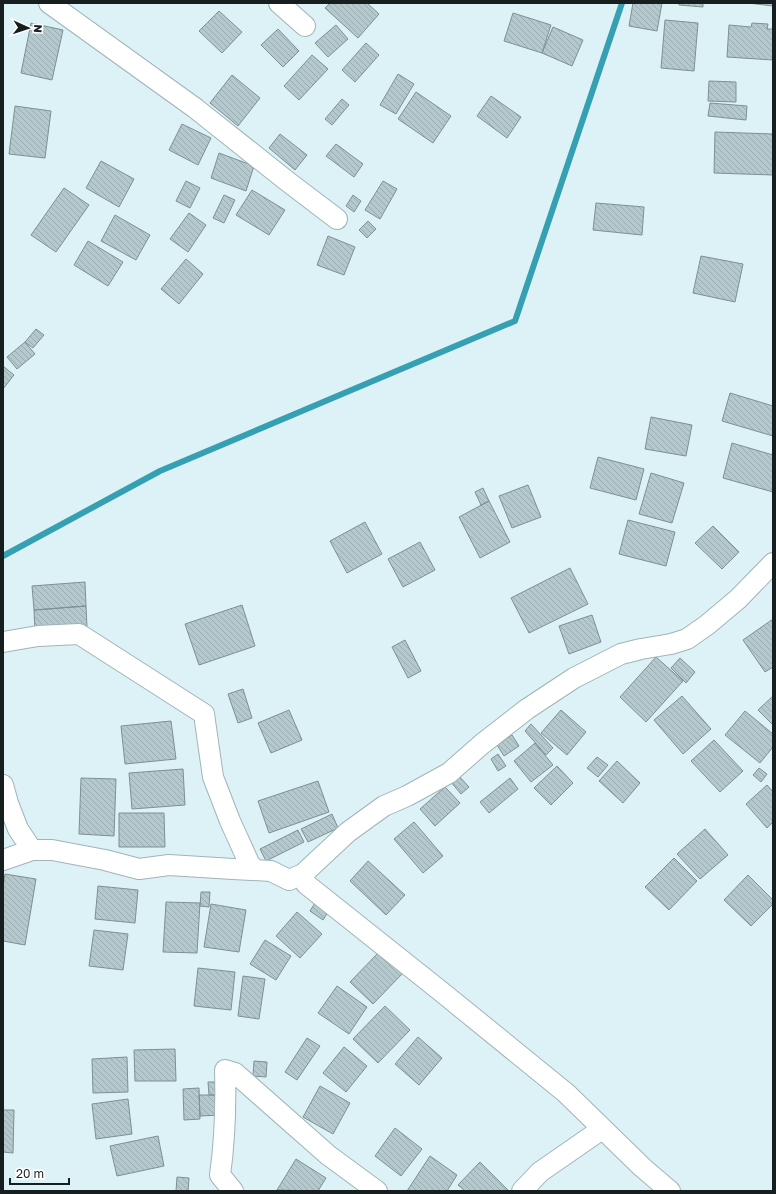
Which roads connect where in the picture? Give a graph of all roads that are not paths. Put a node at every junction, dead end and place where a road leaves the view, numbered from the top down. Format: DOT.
graph roads {
  1 [pos="49,3"];
  2 [pos="279,3"];
  3 [pos="305,26"];
  4 [pos="337,219"];
  5 [pos="773,563"];
  6 [pos="3,642"];
  7 [pos="3,785"];
  8 [pos="32,850"];
  9 [pos="3,860"];
  10 [pos="256,870"];
  11 [pos="303,874"];
  12 [pos="602,1128"];
  13 [pos="232,1191"];
  14 [pos="378,1191"];
  15 [pos="522,1191"];
  16 [pos="670,1191"];
  1 -- 4 [label="street"];
  2 -- 3 [label="street"];
  5 -- 11 [label="street"];
  6 -- 10 [label="street"];
  7 -- 8 [label="street"];
  8 -- 9 [label="street"];
  8 -- 10 [label="street"];
  10 -- 11 [label="street"];
  11 -- 12 [label="street"];
  12 -- 15 [label="street"];
  12 -- 16 [label="street"];
  13 -- 14 [label="street"];
}
